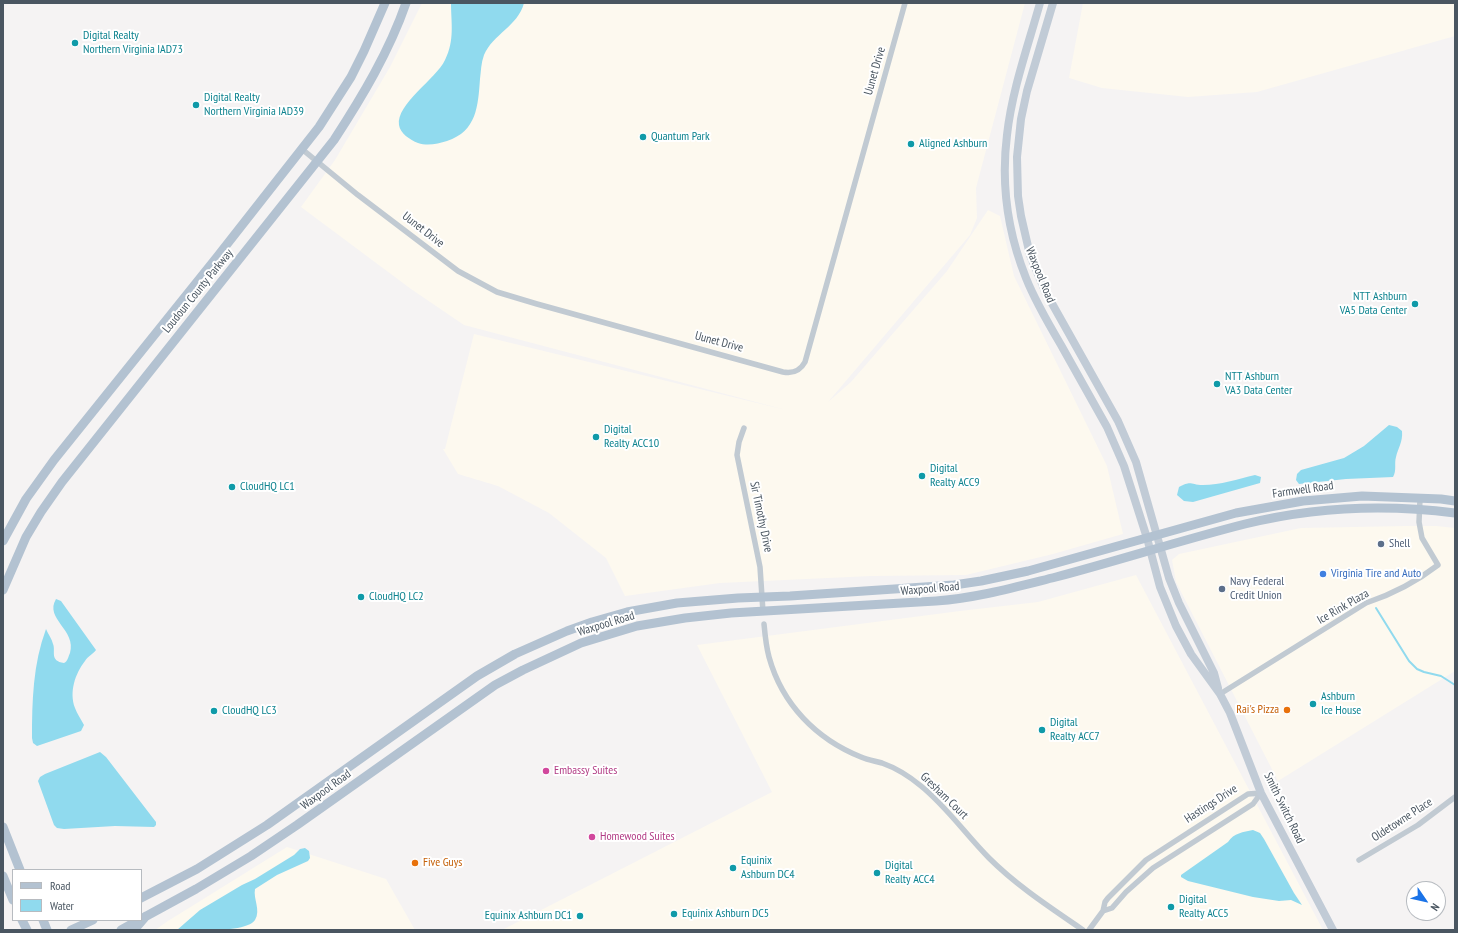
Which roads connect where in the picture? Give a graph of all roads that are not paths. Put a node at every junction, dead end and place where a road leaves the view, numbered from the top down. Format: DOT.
graph roads {
  1 [pos="386,3"];
  2 [pos="406,3"];
  3 [pos="905,3"];
  4 [pos="1040,3"];
  5 [pos="1053,3"];
  6 [pos="302,149"];
  7 [pos="317,161"];
  8 [pos="744,428"];
  9 [pos="1420,499"];
  10 [pos="1455,501"];
  11 [pos="1420,510"];
  12 [pos="1455,513"];
  13 [pos="1157,535"];
  14 [pos="1147,538"];
  15 [pos="3,541"];
  16 [pos="1155,549"];
  17 [pos="3,590"];
  18 [pos="763,596"];
  19 [pos="763,612"];
  20 [pos="764,624"];
  21 [pos="1220,694"];
  22 [pos="1261,793"];
  23 [pos="1455,797"];
  24 [pos="3,828"];
  25 [pos="1359,860"];
  26 [pos="20,869"];
  27 [pos="3,876"];
  28 [pos="142,897"];
  29 [pos="12,898"];
  30 [pos="1103,911"];
  31 [pos="142,918"];
  32 [pos="22,921"];
  33 [pos="91,921"];
  34 [pos="137,921"];
  35 [pos="140,921"];
  36 [pos="27,930"];
  37 [pos="71,930"];
  38 [pos="121,930"];
  39 [pos="134,930"];
  40 [pos="1083,930"];
  41 [pos="1089,930"];
  42 [pos="1333,930"];
  1 -- 6 [label="main road, Loudoun County Parkway"];
  2 -- 7 [label="main road, Loudoun County Parkway"];
  3 -- 7 [label="street, Uunet Drive"];
  4 -- 14 [label="main road, Waxpool Road"];
  5 -- 13 [label="main road, Waxpool Road"];
  6 -- 7 [label="street, Uunet Drive"];
  6 -- 15 [label="main road, Loudoun County Parkway"];
  7 -- 17 [label="main road, Loudoun County Parkway"];
  8 -- 18 [label="street, Sir Timothy Drive"];
  9 -- 10 [label="main road, Farmwell Road"];
  9 -- 11 [label="street, Ice Rink Plaza"];
  9 -- 13 [label="main road, Farmwell Road"];
  11 -- 12 [label="main road, Farmwell Road"];
  11 -- 16 [label="main road, Farmwell Road"];
  11 -- 21 [label="street, Ice Rink Plaza"];
  13 -- 14 [label="main road, Waxpool Road"];
  13 -- 16 [label="main road, Waxpool Road"];
  14 -- 16 [label="main road, Waxpool Road"];
  14 -- 18 [label="main road, Waxpool Road"];
  16 -- 19 [label="main road, Waxpool Road"];
  16 -- 21 [label="main road, Smith Switch Road"];
  16 -- 21 [label="main road, Smith Switch Road"];
  18 -- 19 [label="street, Sir Timothy Drive"];
  18 -- 28 [label="main road, Waxpool Road"];
  19 -- 31 [label="main road, Waxpool Road"];
  20 -- 40 [label="street, Gresham Court"];
  21 -- 22 [label="main road, Smith Switch Road"];
  22 -- 30 [label="street, Hastings Drive"];
  22 -- 30 [label="street, Hastings Drive"];
  22 -- 42 [label="main road, Smith Switch Road"];
  23 -- 25 [label="street, Oldetowne Place"];
  24 -- 26 [label="main road"];
  27 -- 29 [label="main road"];
  30 -- 41 [label="street, Hastings Drive"];
  32 -- 36 [label="main road"];
  33 -- 37 [label="main road"];
  34 -- 38 [label="main road, Waxpool Road"];
  35 -- 39 [label="main road"];
}
